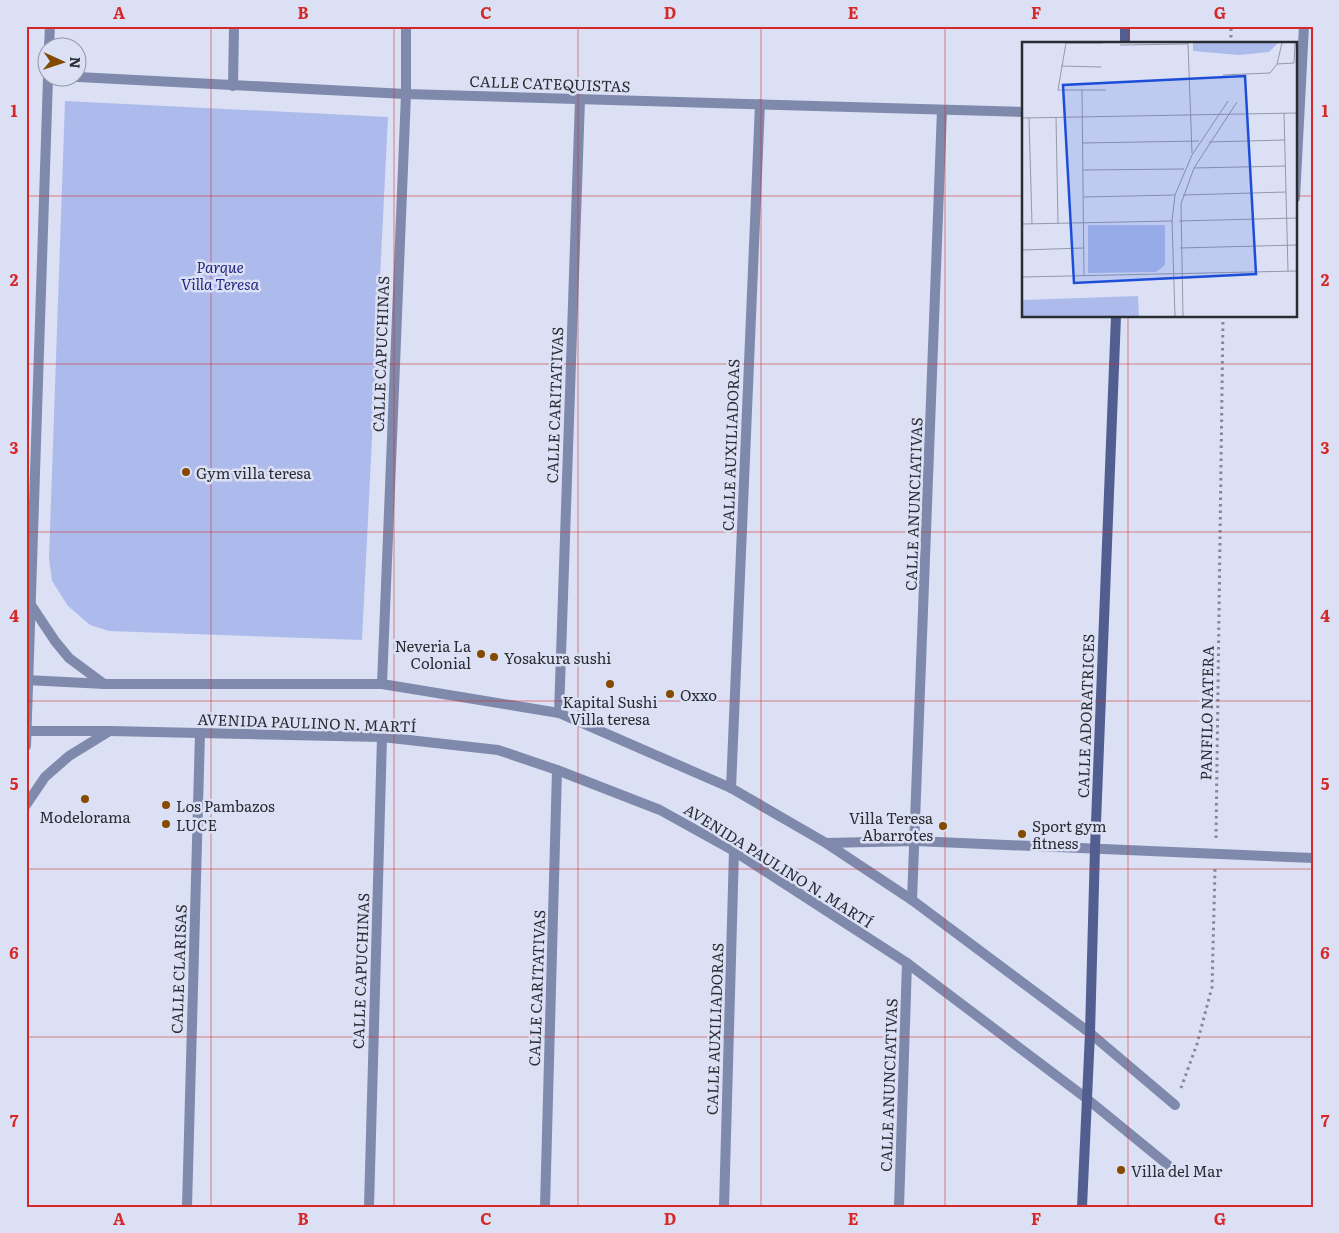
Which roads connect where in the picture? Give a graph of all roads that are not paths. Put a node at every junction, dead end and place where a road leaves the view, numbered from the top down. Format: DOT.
graph roads {
  1 [pos="234,26"];
  2 [pos="406,26"];
  3 [pos="1125,26"];
  4 [pos="1304,26"];
  5 [pos="1125,42"];
  6 [pos="88,78"];
  7 [pos="233,86"];
  8 [pos="48,88"];
  9 [pos="406,94"];
  10 [pos="580,99"];
  11 [pos="760,104"];
  12 [pos="942,110"];
  13 [pos="1022,112"];
  14 [pos="1297,124"];
  15 [pos="1296,161"];
  16 [pos="1116,318"];
  17 [pos="31,605"];
  18 [pos="27,680"];
  19 [pos="105,684"];
  20 [pos="382,684"];
  21 [pos="559,712"];
  22 [pos="27,731"];
  23 [pos="109,731"];
  24 [pos="200,732"];
  25 [pos="382,737"];
  26 [pos="26,746"];
  27 [pos="557,770"];
  28 [pos="731,788"];
  29 [pos="26,805"];
  30 [pos="915,842"];
  31 [pos="826,843"];
  32 [pos="1095,848"];
  33 [pos="734,851"];
  34 [pos="1313,858"];
  35 [pos="912,900"];
  36 [pos="907,963"];
  37 [pos="1090,1033"];
  38 [pos="1086,1098"];
  39 [pos="1175,1104"];
  40 [pos="1168,1165"];
  41 [pos="187,1207"];
  42 [pos="369,1207"];
  43 [pos="545,1207"];
  44 [pos="724,1207"];
  45 [pos="899,1207"];
  46 [pos="1082,1207"];
  1 -- 7 [label="street"];
  2 -- 9 [label="street, CALLE CAPUCHINAS"];
  3 -- 5 [label="street"];
  4 -- 14 [label="street"];
  6 -- 7 [label="street, CALLE CATEQUISTAS"];
  7 -- 9 [label="street, CALLE CATEQUISTAS"];
  8 -- 17 [label="street"];
  9 -- 10 [label="street, CALLE CATEQUISTAS"];
  9 -- 20 [label="street, CALLE CAPUCHINAS"];
  10 -- 11 [label="street, CALLE CATEQUISTAS"];
  10 -- 21 [label="street, CALLE CARITATIVAS"];
  11 -- 12 [label="street, CALLE CATEQUISTAS"];
  11 -- 28 [label="street, CALLE AUXILIADORAS"];
  12 -- 13 [label="street, CALLE CATEQUISTAS"];
  12 -- 30 [label="street, CALLE ANUNCIATIVAS"];
  14 -- 15 [label="street"];
  16 -- 32 [label="street, CALLE ADORATRICES"];
  17 -- 18 [label="street"];
  17 -- 19 [label="street"];
  18 -- 19 [label="street"];
  18 -- 22 [label="street"];
  19 -- 20 [label="street"];
  20 -- 21 [label="street"];
  21 -- 28 [label="street"];
  22 -- 23 [label="street, AVENIDA PAULINO N. MARTÍ"];
  22 -- 26 [label="street"];
  23 -- 24 [label="street, AVENIDA PAULINO N. MARTÍ"];
  23 -- 29 [label="street"];
  24 -- 25 [label="street, AVENIDA PAULINO N. MARTÍ"];
  24 -- 41 [label="street, CALLE CLARISAS"];
  25 -- 27 [label="street, AVENIDA PAULINO N. MARTÍ"];
  25 -- 42 [label="street, CALLE CAPUCHINAS"];
  27 -- 33 [label="street, AVENIDA PAULINO N. MARTÍ"];
  27 -- 43 [label="street, CALLE CARITATIVAS"];
  28 -- 31 [label="street"];
  30 -- 31 [label="street"];
  30 -- 32 [label="street"];
  30 -- 35 [label="street, CALLE ANUNCIATIVAS"];
  31 -- 35 [label="street"];
  32 -- 34 [label="street"];
  32 -- 37 [label="street, CALLE ADORATRICES"];
  33 -- 36 [label="street, AVENIDA PAULINO N. MARTÍ"];
  33 -- 44 [label="street, CALLE AUXILIADORAS"];
  35 -- 37 [label="street"];
  36 -- 38 [label="street, AVENIDA PAULINO N. MARTÍ"];
  36 -- 45 [label="street, CALLE ANUNCIATIVAS"];
  37 -- 38 [label="street, CALLE ADORATRICES"];
  37 -- 39 [label="street"];
  38 -- 40 [label="street, AVENIDA PAULINO N. MARTÍ"];
  38 -- 46 [label="street, CALLE ADORATRICES"];
}
